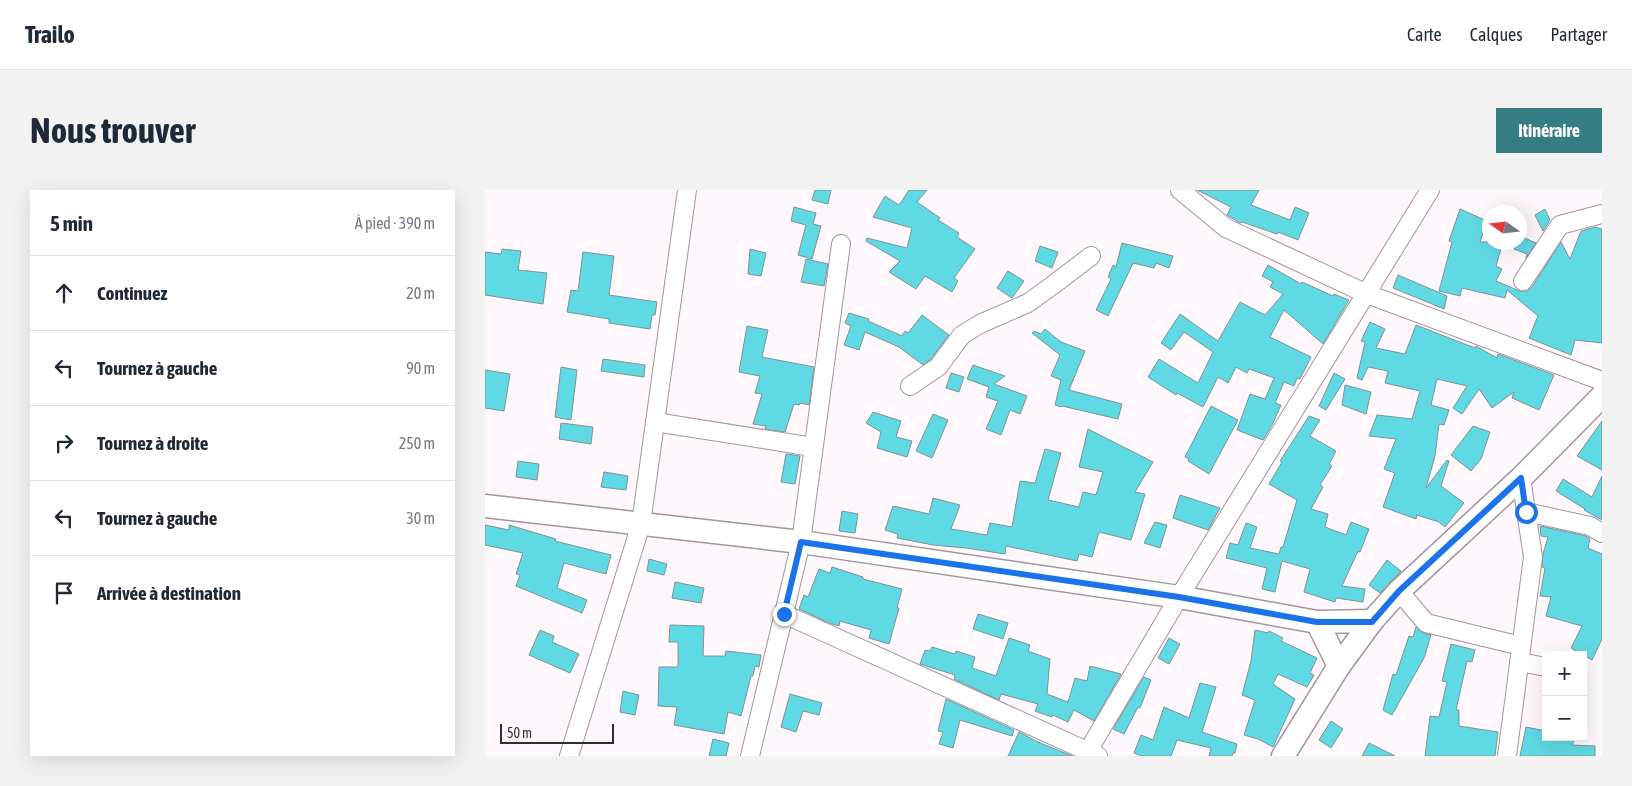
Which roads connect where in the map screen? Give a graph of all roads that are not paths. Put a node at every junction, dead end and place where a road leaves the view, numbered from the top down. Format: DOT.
graph roads {
  1 [pos="687,190"];
  2 [pos="1180,190"];
  3 [pos="1430,190"];
  4 [pos="1201,199"];
  5 [pos="1602,214"];
  6 [pos="841,244"];
  7 [pos="1091,256"];
  8 [pos="1523,281"];
  9 [pos="1367,294"];
  10 [pos="1602,381"];
  11 [pos="910,386"];
  12 [pos="1602,396"];
  13 [pos="655,422"];
  14 [pos="813,447"];
  15 [pos="1521,478"];
  16 [pos="485,506"];
  17 [pos="1526,512"];
  18 [pos="641,524"];
  19 [pos="1602,533"];
  20 [pos="801,542"];
  21 [pos="1399,591"];
  22 [pos="1179,597"];
  23 [pos="784,614"];
  24 [pos="1317,622"];
  25 [pos="1372,622"];
  26 [pos="1520,654"];
  27 [pos="1542,665"];
  28 [pos="1339,666"];
  29 [pos="1090,754"];
  30 [pos="569,756"];
  31 [pos="750,756"];
  32 [pos="1283,756"];
  33 [pos="1507,756"];
  1 -- 13 [label="street"];
  2 -- 4 [label="street"];
  3 -- 9 [label="street"];
  4 -- 9 [label="street"];
  5 -- 8 [label="street"];
  6 -- 14 [label="street"];
  7 -- 11 [label="street"];
  9 -- 10 [label="street"];
  9 -- 22 [label="street"];
  12 -- 15 [label="main road"];
  13 -- 14 [label="street"];
  13 -- 18 [label="street"];
  14 -- 20 [label="street"];
  15 -- 17 [label="street"];
  15 -- 21 [label="main road"];
  16 -- 18 [label="main road"];
  17 -- 19 [label="street"];
  17 -- 26 [label="street"];
  18 -- 20 [label="main road"];
  18 -- 30 [label="street"];
  20 -- 22 [label="main road"];
  20 -- 23 [label="street"];
  21 -- 25 [label="main road"];
  21 -- 26 [label="street"];
  22 -- 24 [label="main road"];
  22 -- 29 [label="street"];
  23 -- 29 [label="street"];
  23 -- 31 [label="street"];
  24 -- 25 [label="main road"];
  24 -- 28 [label="main road"];
  25 -- 28 [label="main road"];
  26 -- 27 [label="street"];
  26 -- 33 [label="street"];
  28 -- 32 [label="main road"];
}
